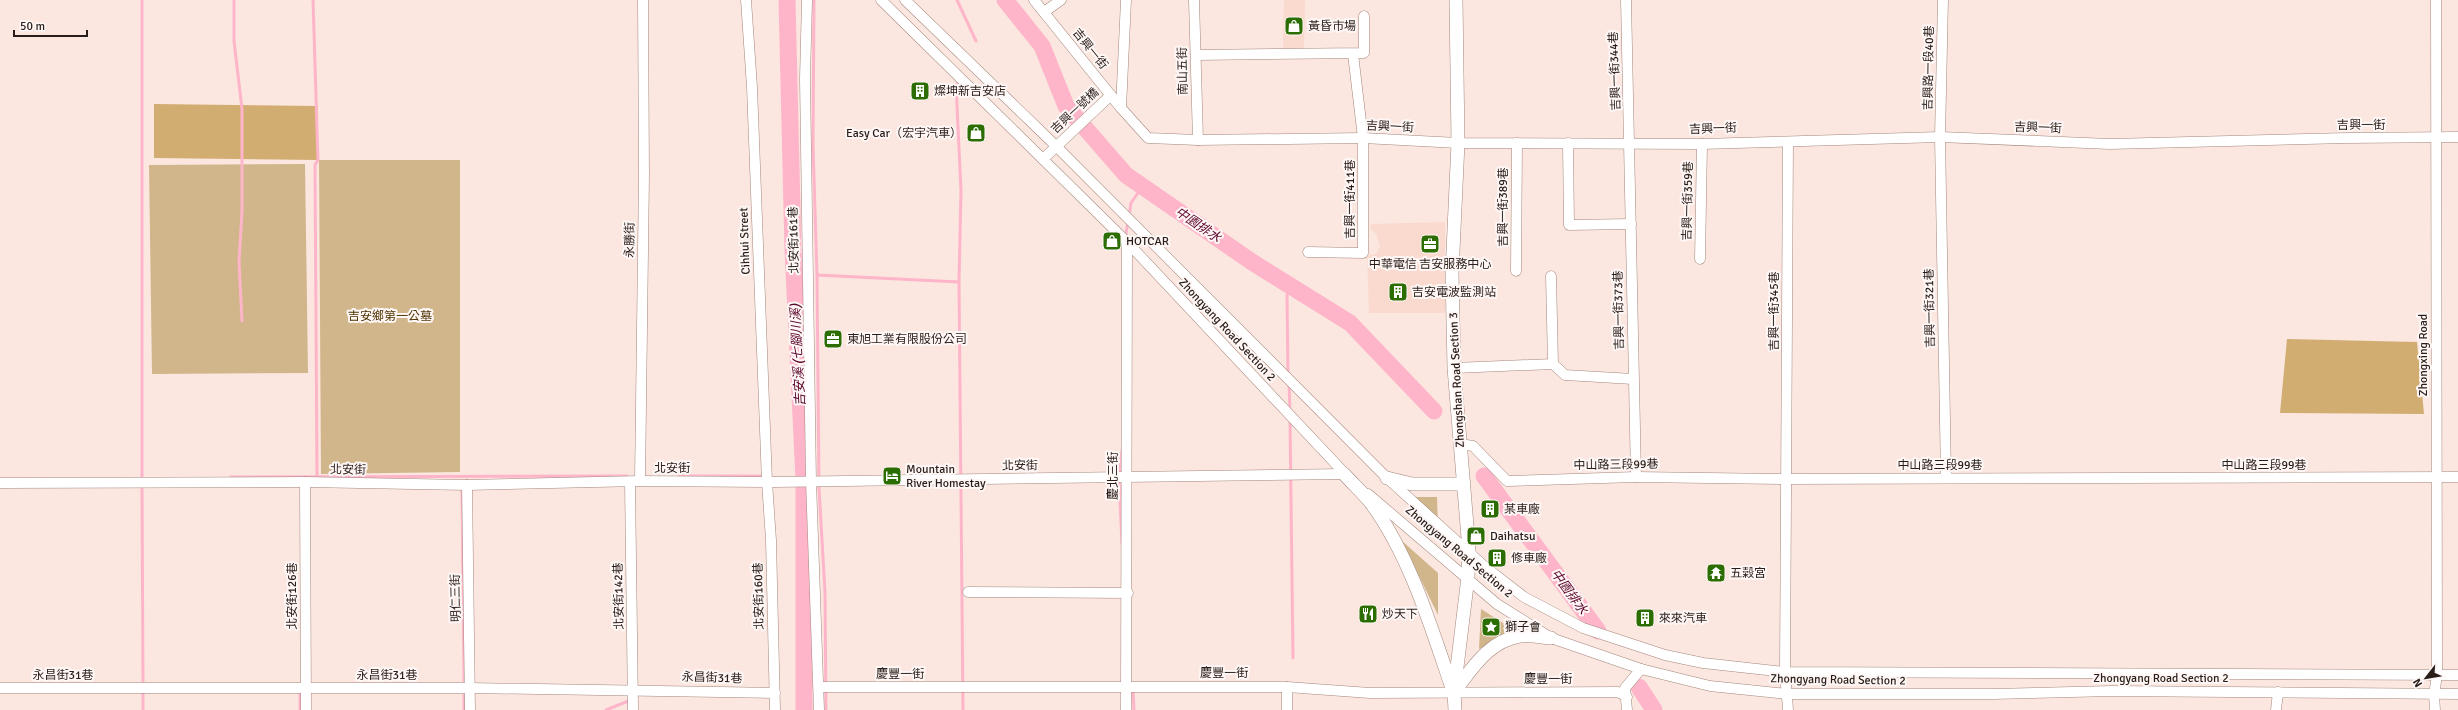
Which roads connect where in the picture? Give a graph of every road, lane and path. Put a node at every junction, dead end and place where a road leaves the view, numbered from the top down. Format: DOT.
graph roads {
  1 [pos="644,0"];
  2 [pos="746,0"];
  3 [pos="807,0"];
  4 [pos="881,0"];
  5 [pos="905,0"];
  6 [pos="1034,0"];
  7 [pos="1061,0"];
  8 [pos="1126,0"];
  9 [pos="1194,0"];
  10 [pos="1456,0"];
  11 [pos="1626,0"];
  12 [pos="1943,0"];
  13 [pos="2436,0"];
  14 [pos="1044,12"];
  15 [pos="1364,16"];
  16 [pos="1353,54"];
  17 [pos="1196,55"];
  18 [pos="1109,97"];
  19 [pos="1121,108"];
  20 [pos="1940,137"];
  21 [pos="2437,137"];
  22 [pos="2458,137"];
  23 [pos="1363,138"];
  24 [pos="1198,140"];
  25 [pos="1630,142"];
  26 [pos="1788,142"];
  27 [pos="1458,143"];
  28 [pos="1568,143"];
  29 [pos="1517,144"];
  30 [pos="1702,144"];
  31 [pos="1056,145"];
  32 [pos="1043,159"];
  33 [pos="1631,224"];
  34 [pos="1127,242"];
  35 [pos="1308,252"];
  36 [pos="1700,260"];
  37 [pos="1516,271"];
  38 [pos="1551,276"];
  39 [pos="1553,364"];
  40 [pos="1454,368"];
  41 [pos="1633,379"];
  42 [pos="1460,444"];
  43 [pos="1344,474"];
  44 [pos="1636,477"];
  45 [pos="2436,477"];
  46 [pos="2458,477"];
  47 [pos="1125,478"];
  48 [pos="1387,478"];
  49 [pos="1946,478"];
  50 [pos="1786,479"];
  51 [pos="811,480"];
  52 [pos="305,482"];
  53 [pos="635,482"];
  54 [pos="771,482"];
  55 [pos="0,483"];
  56 [pos="1464,484"];
  57 [pos="467,485"];
  58 [pos="1469,550"];
  59 [pos="1468,577"];
  60 [pos="968,592"];
  61 [pos="1128,593"];
  62 [pos="1551,638"];
  63 [pos="1641,669"];
  64 [pos="1785,672"];
  65 [pos="2437,675"];
  66 [pos="2458,675"];
  67 [pos="1126,686"];
  68 [pos="819,687"];
  69 [pos="1287,687"];
  70 [pos="0,688"];
  71 [pos="306,688"];
  72 [pos="470,688"];
  73 [pos="633,689"];
  74 [pos="1454,692"];
  75 [pos="2278,692"];
  76 [pos="775,693"];
  77 [pos="1788,694"];
  78 [pos="2458,694"];
  79 [pos="2434,695"];
  80 [pos="1627,697"];
  81 [pos="306,710"];
  82 [pos="470,710"];
  83 [pos="633,710"];
  84 [pos="775,710"];
  85 [pos="819,710"];
  86 [pos="1126,710"];
  87 [pos="1287,710"];
  88 [pos="1455,710"];
  89 [pos="1627,710"];
  90 [pos="1788,710"];
  91 [pos="2276,710"];
  92 [pos="2435,710"];
  1 -- 53 [label="street, 永勝街"];
  2 -- 54 [label="street, Cihhui Street"];
  3 -- 51 [label="street, 北安街161巷"];
  4 -- 32 [label="street, Zhongyang Road Section 2"];
  5 -- 31 [label="street, Zhongyang Road Section 2"];
  6 -- 14 [label="street, 吉興一街"];
  7 -- 14 [label="street"];
  8 -- 19 [label="street"];
  9 -- 17 [label="street, 南山五街"];
  10 -- 27 [label="main road, Zhongshan Road Section 3"];
  11 -- 25 [label="street, 吉興一街344巷"];
  12 -- 20 [label="street, 吉興路一段40巷"];
  13 -- 21 [label="street, Zhongxing Road"];
  14 -- 18 [label="street, 吉興一街"];
  15 -- 16 [label="street"];
  16 -- 17 [label="street"];
  16 -- 23 [label="street"];
  17 -- 24 [label="street, 南山五街"];
  18 -- 19 [label="street, 吉興一街"];
  18 -- 31 [label="street, 吉興一號橋"];
  19 -- 24 [label="street, 吉興一街"];
  20 -- 21 [label="street, 吉興一街"];
  20 -- 26 [label="street, 吉興一街"];
  20 -- 49 [label="street, 吉興一街321巷"];
  21 -- 22 [label="street, 吉興一街"];
  21 -- 45 [label="street, Zhongxing Road"];
  23 -- 24 [label="street, 吉興一街"];
  23 -- 27 [label="street, 吉興一街"];
  23 -- 35 [label="street, 吉興一街411巷"];
  25 -- 28 [label="street, 吉興一街"];
  25 -- 30 [label="street, 吉興一街"];
  25 -- 33 [label="street, 吉興一街373巷"];
  26 -- 30 [label="street, 吉興一街"];
  26 -- 50 [label="street, 吉興一街345巷"];
  27 -- 29 [label="street, 吉興一街"];
  27 -- 40 [label="main road, Zhongshan Road Section 3"];
  28 -- 29 [label="street, 吉興一街"];
  28 -- 33 [label="street"];
  29 -- 37 [label="street, 吉興一街389巷"];
  30 -- 36 [label="street, 吉興一街359巷"];
  31 -- 32 [label="street, 吉興一號橋"];
  31 -- 48 [label="street, Zhongyang Road Section 2"];
  32 -- 34 [label="street, Zhongyang Road Section 2"];
  33 -- 41 [label="street, 吉興一街373巷"];
  34 -- 43 [label="street, Zhongyang Road Section 2"];
  34 -- 47 [label="street, 慶北三街"];
  38 -- 39 [label="street"];
  39 -- 40 [label="street"];
  39 -- 41 [label="street"];
  40 -- 42 [label="main road, Zhongshan Road Section 3"];
  41 -- 44 [label="street, 吉興一街373巷"];
  42 -- 44 [label="street, 中山路三段99巷"];
  42 -- 56 [label="main road, Zhongshan Road Section 3"];
  43 -- 47 [label="street, 北安街"];
  43 -- 59 [label="street, Zhongyang Road Section 2"];
  43 -- 74 [label="main road"];
  44 -- 50 [label="street, 中山路三段99巷"];
  45 -- 46 [label="street, 中山路三段99巷"];
  45 -- 49 [label="street, 中山路三段99巷"];
  45 -- 65 [label="street, Zhongxing Road"];
  47 -- 51 [label="street, 北安街"];
  47 -- 61 [label="street, 慶北三街"];
  48 -- 56 [label="main road"];
  48 -- 58 [label="street, Zhongyang Road Section 2"];
  49 -- 50 [label="street, 中山路三段99巷"];
  50 -- 64 [label="street, 吉興一街345巷"];
  51 -- 54 [label="street, 北安街"];
  51 -- 68 [label="street, 北安街161巷"];
  52 -- 55 [label="street, 北安街"];
  52 -- 57 [label="street, 北安街"];
  52 -- 71 [label="street, 北安街126巷"];
  53 -- 54 [label="street, 北安街"];
  53 -- 57 [label="street, 北安街"];
  53 -- 73 [label="street, 北安街142巷"];
  54 -- 76 [label="street, 北安街160巷"];
  56 -- 58 [label="main road, Zhongshan Road Section 3"];
  57 -- 72 [label="street, 明仁三街"];
  58 -- 59 [label="main road, Zhongshan Road Section 3"];
  58 -- 64 [label="street, Zhongyang Road Section 2"];
  59 -- 62 [label="street, Zhongyang Road Section 2"];
  59 -- 74 [label="main road, Zhongshan Road Section 3"];
  60 -- 61 [label="street"];
  61 -- 67 [label="street, 慶北三街"];
  62 -- 63 [label="street, Zhongyang Road Section 2"];
  62 -- 74 [label="main road"];
  63 -- 77 [label="street, Zhongyang Road Section 2"];
  63 -- 80 [label="street"];
  64 -- 65 [label="street, Zhongyang Road Section 2"];
  64 -- 77 [label="street, 吉興一街345巷"];
  65 -- 66 [label="street, Zhongyang Road Section 2"];
  65 -- 79 [label="street, Zhongxing Road"];
  67 -- 68 [label="street, 慶豐一街"];
  67 -- 69 [label="street, 慶豐一街"];
  67 -- 86 [label="street, 慶北三街"];
  68 -- 85 [label="street, 北安街161巷"];
  69 -- 74 [label="street, 慶豐一街"];
  69 -- 87 [label="street"];
  70 -- 71 [label="street, 永昌街31巷"];
  71 -- 72 [label="street, 永昌街31巷"];
  71 -- 81 [label="street, 北安街126巷"];
  72 -- 73 [label="street, 永昌街31巷"];
  72 -- 82 [label="street, 明仁三街"];
  73 -- 76 [label="street, 永昌街31巷"];
  73 -- 83 [label="street, 北安街142巷"];
  74 -- 80 [label="street, 慶豐一街"];
  74 -- 88 [label="main road, Zhongshan Road Section 3"];
  75 -- 77 [label="street, Zhongyang Road Section 2"];
  75 -- 79 [label="street, Zhongyang Road Section 2"];
  75 -- 91 [label="street"];
  76 -- 84 [label="street, 北安街160巷"];
  77 -- 90 [label="street, 吉興一街345巷"];
  78 -- 79 [label="street, Zhongyang Road Section 2"];
  79 -- 92 [label="street, Zhongxing Road"];
  80 -- 89 [label="street"];
}
